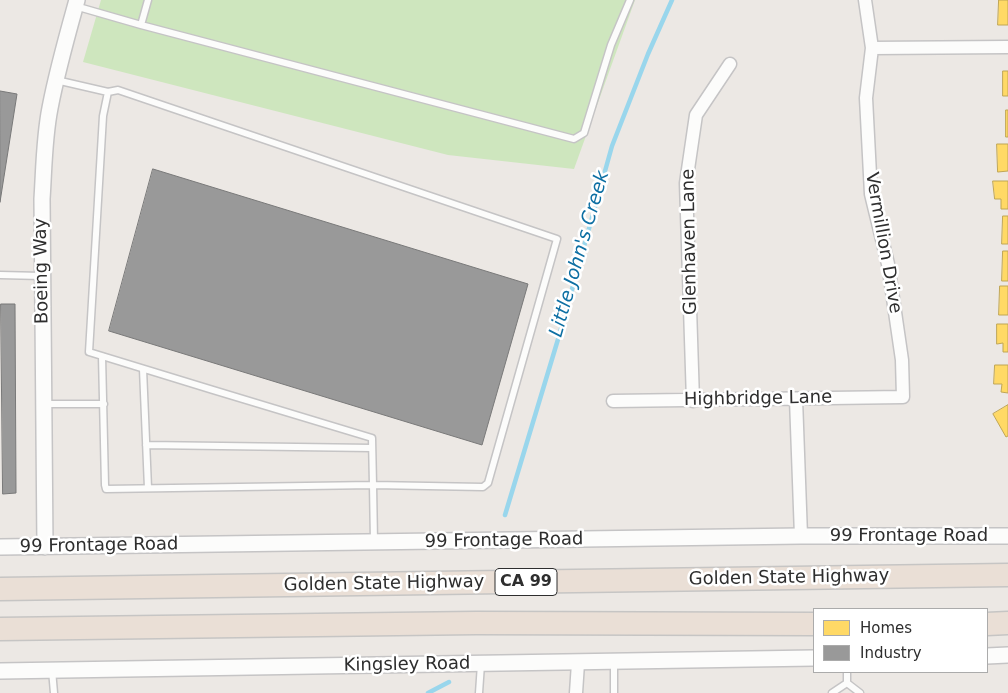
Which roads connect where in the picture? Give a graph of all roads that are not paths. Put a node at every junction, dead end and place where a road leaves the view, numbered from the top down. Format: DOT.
graph roads {
  1 [pos="148,0"];
  2 [pos="630,0"];
  3 [pos="865,0"];
  4 [pos="76,3"];
  5 [pos="141,25"];
  6 [pos="1008,47"];
  7 [pos="872,48"];
  8 [pos="730,64"];
  9 [pos="56,80"];
  10 [pos="108,92"];
  11 [pos="0,275"];
  12 [pos="42,276"];
  13 [pos="102,356"];
  14 [pos="143,368"];
  15 [pos="903,397"];
  16 [pos="796,399"];
  17 [pos="693,400"];
  18 [pos="613,401"];
  19 [pos="44,404"];
  20 [pos="104,404"];
  21 [pos="146,446"];
  22 [pos="372,448"];
  23 [pos="373,485"];
  24 [pos="148,488"];
  25 [pos="801,536"];
  26 [pos="1008,536"];
  27 [pos="374,543"];
  28 [pos="0,547"];
  29 [pos="45,547"];
  30 [pos="1008,575"];
  31 [pos="0,589"];
  32 [pos="813,624"];
  33 [pos="988,624"];
  34 [pos="1008,624"];
  35 [pos="0,629"];
  36 [pos="1008,655"];
  37 [pos="988,656"];
  38 [pos="813,658"];
  39 [pos="578,662"];
  40 [pos="614,662"];
  41 [pos="482,664"];
  42 [pos="52,670"];
  43 [pos="0,671"];
  44 [pos="847,673"];
  45 [pos="847,683"];
  46 [pos="54,693"];
  47 [pos="479,693"];
  48 [pos="576,693"];
  49 [pos="614,693"];
  50 [pos="832,693"];
  51 [pos="860,693"];
  1 -- 5 [label="lane"];
  2 -- 5 [label="lane"];
  3 -- 7 [label="street, Vermillion Drive"];
  4 -- 5 [label="lane"];
  4 -- 9 [label="street, Boeing Way"];
  6 -- 7 [label="street"];
  7 -- 15 [label="street, Vermillion Drive"];
  8 -- 17 [label="street, Glenhaven Lane"];
  9 -- 10 [label="lane"];
  9 -- 12 [label="street, Boeing Way"];
  10 -- 13 [label="lane"];
  10 -- 23 [label="lane"];
  11 -- 12 [label="lane"];
  12 -- 19 [label="street, Boeing Way"];
  13 -- 14 [label="lane"];
  13 -- 20 [label="lane"];
  14 -- 21 [label="lane"];
  14 -- 22 [label="lane"];
  15 -- 16 [label="street, Highbridge Lane"];
  16 -- 17 [label="street, Highbridge Lane"];
  16 -- 25 [label="street"];
  17 -- 18 [label="street, Highbridge Lane"];
  19 -- 20 [label="lane"];
  19 -- 29 [label="street, Boeing Way"];
  20 -- 24 [label="lane"];
  21 -- 22 [label="lane"];
  21 -- 24 [label="lane"];
  22 -- 23 [label="lane"];
  23 -- 24 [label="lane"];
  23 -- 27 [label="lane"];
  25 -- 26 [label="street, 99 Frontage Road"];
  25 -- 27 [label="street, 99 Frontage Road"];
  27 -- 29 [label="street, 99 Frontage Road"];
  28 -- 29 [label="street, 99 Frontage Road"];
  30 -- 31 [label="highway, Golden State Highway / CA 99"];
  32 -- 35 [label="highway"];
  33 -- 34 [label="highway"];
  36 -- 37 [label="street"];
  38 -- 40 [label="street, Kingsley Road"];
  39 -- 40 [label="street, Kingsley Road"];
  39 -- 41 [label="street, Kingsley Road"];
  39 -- 48 [label="street"];
  40 -- 49 [label="lane"];
  41 -- 42 [label="street, Kingsley Road"];
  41 -- 47 [label="lane"];
  42 -- 43 [label="street, Kingsley Road"];
  42 -- 46 [label="lane"];
  44 -- 45 [label="lane"];
  45 -- 50 [label="lane"];
  45 -- 51 [label="lane"];
}
